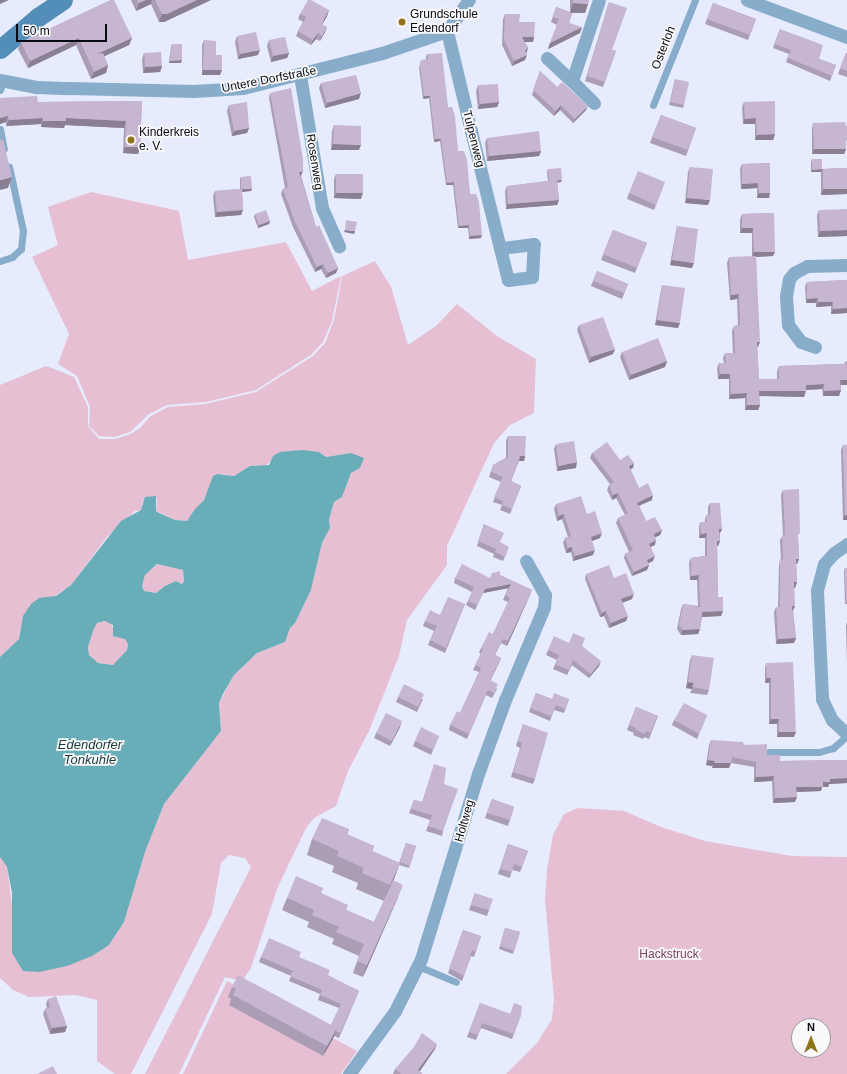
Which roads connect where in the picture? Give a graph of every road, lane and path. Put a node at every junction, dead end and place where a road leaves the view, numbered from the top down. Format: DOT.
graph roads {
  1 [pos="62,0"];
  2 [pos="469,0"];
  3 [pos="599,0"];
  4 [pos="695,0"];
  5 [pos="747,0"];
  6 [pos="447,31"];
  7 [pos="847,37"];
  8 [pos="0,49"];
  9 [pos="547,58"];
  10 [pos="300,75"];
  11 [pos="572,81"];
  12 [pos="1,84"];
  13 [pos="594,103"];
  14 [pos="653,105"];
  15 [pos="0,129"];
  16 [pos="339,246"];
  17 [pos="500,248"];
  18 [pos="0,261"];
  19 [pos="847,265"];
  20 [pos="815,346"];
  21 [pos="847,544"];
  22 [pos="526,561"];
  23 [pos="847,735"];
  24 [pos="769,752"];
  25 [pos="418,966"];
  26 [pos="456,982"];
  27 [pos="349,1074"];
  1 -- 8 [label="street"];
  2 -- 6 [label="street"];
  3 -- 11 [label="street"];
  4 -- 14 [label="lane, Osterloh"];
  5 -- 7 [label="street"];
  6 -- 10 [label="street, Untere Dorfstraße"];
  6 -- 17 [label="street, Tulpenweg"];
  9 -- 11 [label="street"];
  10 -- 12 [label="street, Untere Dorfstraße"];
  10 -- 16 [label="street, Rosenweg"];
  11 -- 13 [label="street"];
  15 -- 18 [label="lane"];
  19 -- 20 [label="street"];
  21 -- 23 [label="street"];
  22 -- 25 [label="street, Holtweg"];
  23 -- 24 [label="lane"];
  25 -- 26 [label="lane"];
  25 -- 27 [label="street, Holtweg"];
}
